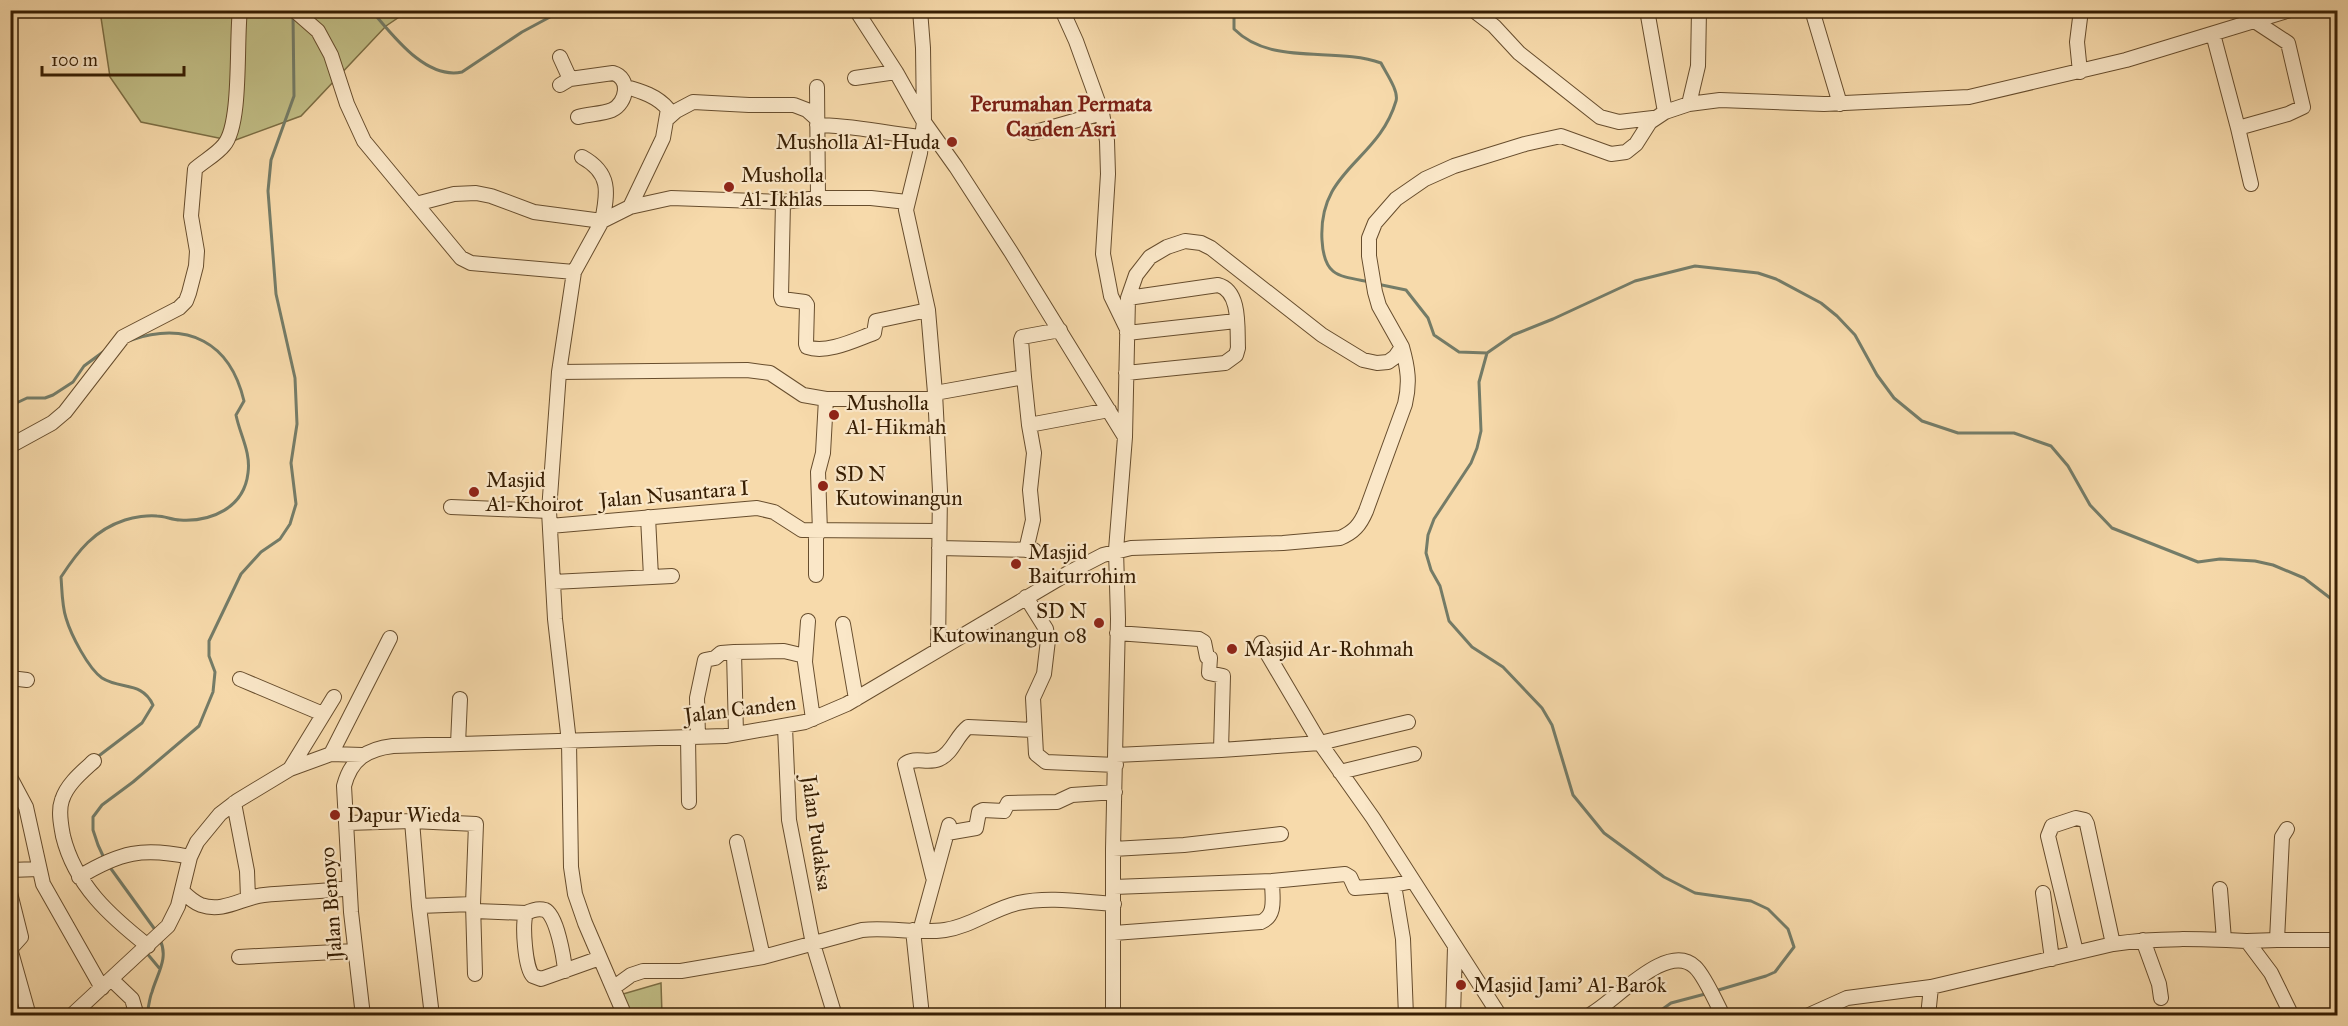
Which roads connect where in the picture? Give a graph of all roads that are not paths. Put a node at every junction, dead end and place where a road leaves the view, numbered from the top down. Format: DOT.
graph roads {
  1 [pos="240,10"];
  2 [pos="856,10"];
  3 [pos="920,10"];
  4 [pos="1062,10"];
  5 [pos="1473,10"];
  6 [pos="1647,10"];
  7 [pos="1699,10"];
  8 [pos="1812,10"];
  9 [pos="2081,10"];
  10 [pos="2290,10"];
  11 [pos="298,15"];
  12 [pos="2262,17"];
  13 [pos="2213,34"];
  14 [pos="560,57"];
  15 [pos="896,72"];
  16 [pos="2080,72"];
  17 [pos="855,78"];
  18 [pos="626,87"];
  19 [pos="817,87"];
  20 [pos="1689,104"];
  21 [pos="1840,104"];
  22 [pos="1102,113"];
  23 [pos="1659,115"];
  24 [pos="578,117"];
  25 [pos="668,119"];
  26 [pos="817,122"];
  27 [pos="924,122"];
  28 [pos="2238,128"];
  29 [pos="1032,133"];
  30 [pos="922,137"];
  31 [pos="582,157"];
  32 [pos="2251,184"];
  33 [pos="818,198"];
  34 [pos="783,202"];
  35 [pos="907,202"];
  36 [pos="416,204"];
  37 [pos="630,207"];
  38 [pos="602,221"];
  39 [pos="574,272"];
  40 [pos="1128,298"];
  41 [pos="928,310"];
  42 [pos="1236,321"];
  43 [pos="1060,330"];
  44 [pos="1127,331"];
  45 [pos="1402,347"];
  46 [pos="559,372"];
  47 [pos="1126,373"];
  48 [pos="1024,376"];
  49 [pos="935,396"];
  50 [pos="826,399"];
  51 [pos="1108,410"];
  52 [pos="1029,425"];
  53 [pos="1125,438"];
  54 [pos="10,446"];
  55 [pos="451,507"];
  56 [pos="549,511"];
  57 [pos="648,517"];
  58 [pos="550,526"];
  59 [pos="939,531"];
  60 [pos="818,532"];
  61 [pos="939,548"];
  62 [pos="1116,550"];
  63 [pos="816,575"];
  64 [pos="672,576"];
  65 [pos="651,577"];
  66 [pos="553,582"];
  67 [pos="1026,597"];
  68 [pos="808,621"];
  69 [pos="843,624"];
  70 [pos="1118,633"];
  71 [pos="390,638"];
  72 [pos="1261,644"];
  73 [pos="938,650"];
  74 [pos="734,652"];
  75 [pos="805,656"];
  76 [pos="10,678"];
  77 [pos="240,679"];
  78 [pos="27,680"];
  79 [pos="334,697"];
  80 [pos="460,699"];
  81 [pos="855,699"];
  82 [pos="322,717"];
  83 [pos="813,719"];
  84 [pos="1407,723"];
  85 [pos="785,727"];
  86 [pos="1034,730"];
  87 [pos="342,731"];
  88 [pos="736,734"];
  89 [pos="693,737"];
  90 [pos="569,741"];
  91 [pos="1320,743"];
  92 [pos="459,744"];
  93 [pos="1221,750"];
  94 [pos="331,754"];
  95 [pos="1414,754"];
  96 [pos="362,755"];
  97 [pos="1116,760"];
  98 [pos="94,761"];
  99 [pos="290,769"];
  100 [pos="1340,772"];
  101 [pos="10,777"];
  102 [pos="1115,792"];
  103 [pos="689,802"];
  104 [pos="234,803"];
  105 [pos="412,821"];
  106 [pos="346,823"];
  107 [pos="2286,829"];
  108 [pos="1281,834"];
  109 [pos="737,842"];
  110 [pos="1113,849"];
  111 [pos="190,856"];
  112 [pos="39,869"];
  113 [pos="10,870"];
  114 [pos="933,877"];
  115 [pos="79,878"];
  116 [pos="1272,881"];
  117 [pos="1413,881"];
  118 [pos="1394,885"];
  119 [pos="1114,886"];
  120 [pos="349,888"];
  121 [pos="2220,889"];
  122 [pos="182,891"];
  123 [pos="10,893"];
  124 [pos="2043,893"];
  125 [pos="248,898"];
  126 [pos="1114,904"];
  127 [pos="420,906"];
  128 [pos="474,908"];
  129 [pos="526,913"];
  130 [pos="916,931"];
  131 [pos="1114,933"];
  132 [pos="2143,940"];
  133 [pos="2224,940"];
  134 [pos="2277,940"];
  135 [pos="2337,940"];
  136 [pos="2247,941"];
  137 [pos="813,944"];
  138 [pos="2113,944"];
  139 [pos="1455,947"];
  140 [pos="146,948"];
  141 [pos="355,951"];
  142 [pos="2076,952"];
  143 [pos="239,957"];
  144 [pos="763,957"];
  145 [pos="600,958"];
  146 [pos="2052,958"];
  147 [pos="565,971"];
  148 [pos="475,974"];
  149 [pos="106,983"];
  150 [pos="1931,987"];
  151 [pos="614,988"];
  152 [pos="2161,998"];
  153 [pos="1722,1014"];
  154 [pos="29,1016"];
  155 [pos="71,1016"];
  156 [pos="137,1016"];
  157 [pos="363,1016"];
  158 [pos="432,1016"];
  159 [pos="625,1016"];
  160 [pos="835,1016"];
  161 [pos="922,1016"];
  162 [pos="1113,1016"];
  163 [pos="1406,1016"];
  164 [pos="1453,1016"];
  165 [pos="1500,1016"];
  166 [pos="1588,1016"];
  167 [pos="1807,1016"];
  168 [pos="1928,1016"];
  169 [pos="2292,1016"];
  1 -- 54 [label="street"];
  2 -- 15 [label="street"];
  3 -- 27 [label="street"];
  4 -- 22 [label="street"];
  5 -- 23 [label="street"];
  6 -- 23 [label="street"];
  7 -- 20 [label="street"];
  8 -- 21 [label="street"];
  9 -- 16 [label="street"];
  10 -- 12 [label="street"];
  11 -- 36 [label="street"];
  12 -- 13 [label="street"];
  12 -- 28 [label="street"];
  13 -- 16 [label="street"];
  13 -- 28 [label="street"];
  14 -- 18 [label="street"];
  15 -- 17 [label="street"];
  15 -- 27 [label="street"];
  16 -- 21 [label="street"];
  18 -- 24 [label="street"];
  18 -- 25 [label="street"];
  19 -- 26 [label="street"];
  20 -- 21 [label="street"];
  20 -- 23 [label="street"];
  22 -- 29 [label="street"];
  22 -- 44 [label="street"];
  23 -- 45 [label="street"];
  25 -- 26 [label="street"];
  25 -- 37 [label="street"];
  26 -- 30 [label="street"];
  26 -- 33 [label="street"];
  27 -- 30 [label="street"];
  27 -- 43 [label="street"];
  28 -- 32 [label="street"];
  30 -- 35 [label="street"];
  31 -- 38 [label="street"];
  33 -- 34 [label="street"];
  33 -- 35 [label="street"];
  34 -- 37 [label="street"];
  34 -- 41 [label="street"];
  35 -- 41 [label="street"];
  36 -- 38 [label="street"];
  36 -- 39 [label="street"];
  37 -- 38 [label="street"];
  38 -- 39 [label="street"];
  39 -- 46 [label="street"];
  40 -- 42 [label="street"];
  40 -- 44 [label="street"];
  40 -- 45 [label="street"];
  41 -- 49 [label="street"];
  42 -- 44 [label="street"];
  42 -- 47 [label="street"];
  43 -- 48 [label="street"];
  43 -- 51 [label="street"];
  44 -- 47 [label="street"];
  45 -- 62 [label="street"];
  46 -- 50 [label="street"];
  46 -- 56 [label="street"];
  47 -- 53 [label="street"];
  48 -- 49 [label="street"];
  48 -- 52 [label="street"];
  49 -- 50 [label="street"];
  49 -- 59 [label="street"];
  50 -- 60 [label="street"];
  51 -- 52 [label="street"];
  51 -- 53 [label="street"];
  52 -- 61 [label="street"];
  53 -- 62 [label="street"];
  55 -- 56 [label="street"];
  56 -- 58 [label="street"];
  57 -- 58 [label="street, Jalan Nusantara I"];
  57 -- 60 [label="street, Jalan Nusantara I"];
  57 -- 65 [label="street"];
  58 -- 66 [label="street"];
  59 -- 60 [label="street, Jalan Nusantara I"];
  59 -- 61 [label="street"];
  60 -- 63 [label="street"];
  61 -- 73 [label="street"];
  62 -- 67 [label="street, Jalan Canden"];
  62 -- 70 [label="street"];
  64 -- 65 [label="street"];
  65 -- 66 [label="street"];
  66 -- 90 [label="street"];
  67 -- 73 [label="street, Jalan Canden"];
  67 -- 86 [label="street"];
  68 -- 75 [label="street"];
  69 -- 81 [label="street"];
  70 -- 93 [label="street"];
  70 -- 97 [label="street"];
  71 -- 87 [label="street"];
  72 -- 91 [label="street"];
  73 -- 81 [label="street, Jalan Canden"];
  74 -- 75 [label="street"];
  74 -- 88 [label="street"];
  74 -- 89 [label="street"];
  75 -- 83 [label="street"];
  76 -- 78 [label="street"];
  77 -- 82 [label="street"];
  79 -- 82 [label="street"];
  80 -- 92 [label="street"];
  81 -- 83 [label="street, Jalan Canden"];
  82 -- 87 [label="street"];
  82 -- 99 [label="street"];
  83 -- 85 [label="street, Jalan Canden"];
  84 -- 91 [label="street"];
  85 -- 88 [label="street, Jalan Canden"];
  85 -- 137 [label="street, Jalan Pudaksa"];
  86 -- 97 [label="street"];
  86 -- 114 [label="street"];
  87 -- 94 [label="street"];
  88 -- 89 [label="street, Jalan Canden"];
  89 -- 90 [label="street, Jalan Canden"];
  89 -- 103 [label="street"];
  90 -- 92 [label="street, Jalan Canden"];
  90 -- 145 [label="street"];
  91 -- 93 [label="street"];
  91 -- 100 [label="street"];
  92 -- 96 [label="street, Jalan Canden"];
  93 -- 97 [label="street"];
  94 -- 96 [label="street, Jalan Canden"];
  94 -- 99 [label="street"];
  95 -- 100 [label="street"];
  96 -- 106 [label="street, Jalan Benoyo"];
  97 -- 102 [label="street"];
  98 -- 115 [label="street"];
  99 -- 104 [label="street"];
  100 -- 117 [label="street"];
  101 -- 112 [label="street"];
  102 -- 110 [label="street"];
  102 -- 114 [label="street"];
  104 -- 111 [label="street"];
  104 -- 125 [label="street"];
  105 -- 106 [label="street"];
  105 -- 127 [label="street"];
  105 -- 128 [label="street"];
  106 -- 120 [label="street, Jalan Benoyo"];
  107 -- 134 [label="street"];
  108 -- 110 [label="street"];
  109 -- 144 [label="street"];
  110 -- 119 [label="street"];
  111 -- 115 [label="street"];
  111 -- 122 [label="street"];
  112 -- 113 [label="street"];
  112 -- 149 [label="street"];
  114 -- 130 [label="street"];
  115 -- 140 [label="street"];
  116 -- 118 [label="street"];
  116 -- 119 [label="street"];
  116 -- 131 [label="street"];
  117 -- 118 [label="street"];
  117 -- 139 [label="street"];
  118 -- 163 [label="street"];
  119 -- 126 [label="street"];
  120 -- 125 [label="street"];
  120 -- 141 [label="street, Jalan Benoyo"];
  121 -- 133 [label="street"];
  122 -- 125 [label="street"];
  122 -- 140 [label="street"];
  123 -- 154 [label="street"];
  124 -- 146 [label="street"];
  126 -- 130 [label="street"];
  126 -- 131 [label="street"];
  127 -- 128 [label="street"];
  127 -- 158 [label="street"];
  128 -- 129 [label="street"];
  128 -- 148 [label="street"];
  129 -- 147 [label="street"];
  129 -- 147 [label="street"];
  130 -- 137 [label="street"];
  130 -- 161 [label="street"];
  131 -- 162 [label="street"];
  132 -- 133 [label="street"];
  132 -- 138 [label="street"];
  132 -- 152 [label="street"];
  133 -- 136 [label="street"];
  134 -- 135 [label="street"];
  134 -- 136 [label="street"];
  136 -- 169 [label="street"];
  137 -- 144 [label="street"];
  137 -- 160 [label="street, Jalan Pudaksa"];
  138 -- 142 [label="street"];
  138 -- 142 [label="street"];
  139 -- 164 [label="street"];
  139 -- 165 [label="street"];
  140 -- 149 [label="street"];
  141 -- 143 [label="street"];
  141 -- 157 [label="street, Jalan Benoyo"];
  142 -- 146 [label="street"];
  144 -- 151 [label="street"];
  145 -- 147 [label="street"];
  145 -- 151 [label="street"];
  146 -- 150 [label="street"];
  149 -- 155 [label="street"];
  149 -- 156 [label="street"];
  150 -- 167 [label="street"];
  150 -- 168 [label="street"];
  151 -- 159 [label="street"];
  153 -- 166 [label="street"];
}
